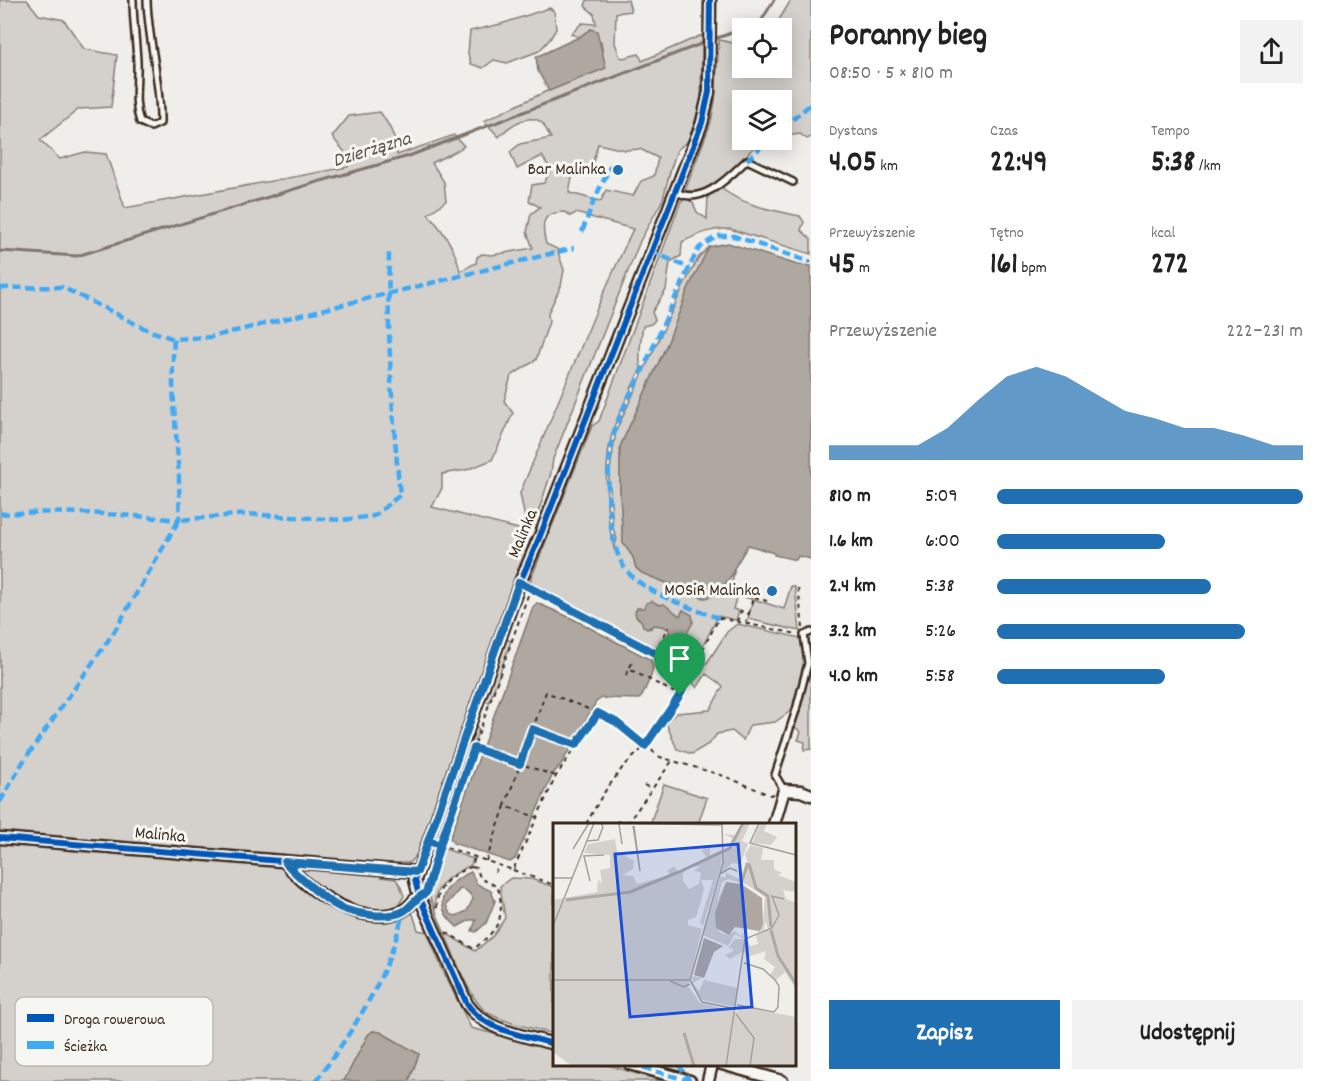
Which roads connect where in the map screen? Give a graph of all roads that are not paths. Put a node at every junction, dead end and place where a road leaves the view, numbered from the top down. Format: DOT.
graph roads {
  1 [pos="133,0"];
  2 [pos="147,0"];
  3 [pos="710,0"];
  4 [pos="793,182"];
  5 [pos="677,192"];
  6 [pos="811,632"];
  7 [pos="784,789"];
  8 [pos="811,795"];
  9 [pos="775,823"];
  10 [pos="0,838"];
  11 [pos="285,862"];
  12 [pos="417,872"];
  13 [pos="419,896"];
  14 [pos="553,1043"];
  15 [pos="634,1066"];
  16 [pos="712,1066"];
  17 [pos="726,1066"];
  18 [pos="690,1081"];
  19 [pos="708,1081"];
  20 [pos="782,1081"];
  1 -- 2 [label="lane"];
  3 -- 5 [label="street, Malinka"];
  4 -- 5 [label="lane"];
  5 -- 12 [label="street, Malinka"];
  6 -- 7 [label="lane"];
  7 -- 8 [label="street"];
  7 -- 9 [label="street"];
  10 -- 11 [label="street, Malinka"];
  11 -- 12 [label="street, Malinka"];
  11 -- 13 [label="street"];
  12 -- 13 [label="street"];
  13 -- 14 [label="street"];
  15 -- 18 [label="street"];
  16 -- 19 [label="street"];
  17 -- 20 [label="street"];
}
